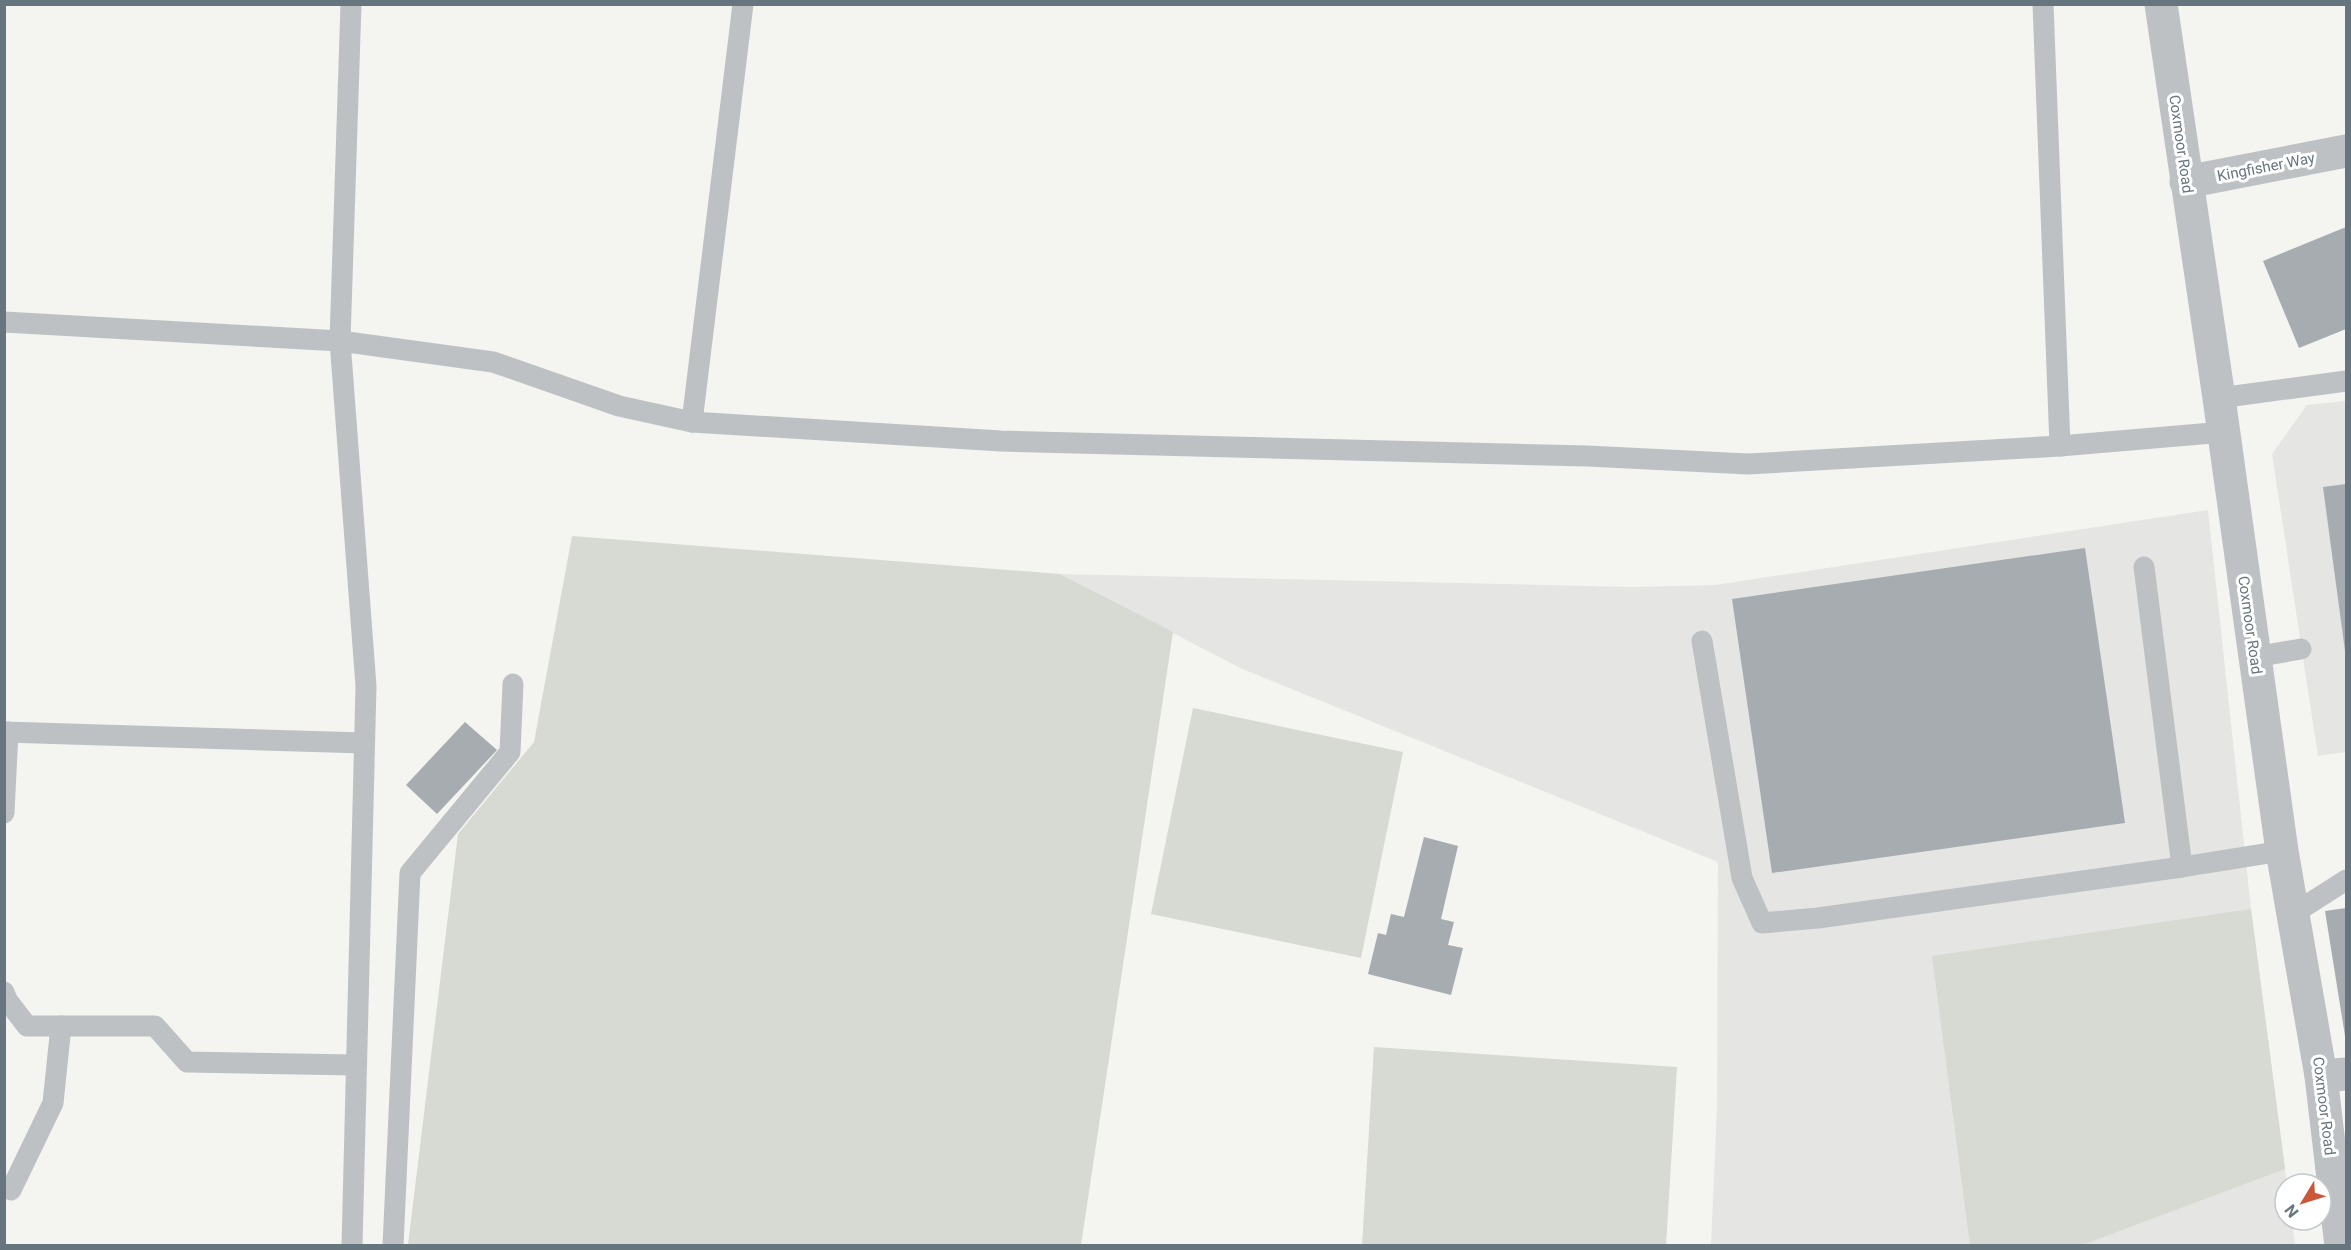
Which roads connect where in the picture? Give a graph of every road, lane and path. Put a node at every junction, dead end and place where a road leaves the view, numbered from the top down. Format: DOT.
graph roads {
  1 [pos="351,4"];
  2 [pos="743,4"];
  3 [pos="2043,4"];
  4 [pos="2161,4"];
  5 [pos="2346,151"];
  6 [pos="2186,182"];
  7 [pos="4,322"];
  8 [pos="340,341"];
  9 [pos="2346,381"];
  10 [pos="2219,398"];
  11 [pos="692,422"];
  12 [pos="2224,432"];
  13 [pos="2060,446"];
  14 [pos="2144,567"];
  15 [pos="1702,641"];
  16 [pos="2301,649"];
  17 [pos="2255,657"];
  18 [pos="513,684"];
  19 [pos="6,732"];
  20 [pos="364,743"];
  21 [pos="4,813"];
  22 [pos="2282,851"];
  23 [pos="2182,867"];
  24 [pos="2346,880"];
  25 [pos="2293,914"];
  26 [pos="5,998"];
  27 [pos="61,1026"];
  28 [pos="356,1065"];
  29 [pos="2334,1075"];
  30 [pos="4,1186"];
  31 [pos="352,1245"];
  32 [pos="393,1245"];
  33 [pos="2341,1245"];
  1 -- 8 [label="lane"];
  2 -- 11 [label="lane"];
  3 -- 13 [label="lane"];
  4 -- 6 [label="street, Coxmoor Road"];
  5 -- 6 [label="street, Kingfisher Way"];
  6 -- 10 [label="street, Coxmoor Road"];
  7 -- 8 [label="lane"];
  8 -- 11 [label="lane"];
  8 -- 20 [label="lane"];
  9 -- 10 [label="lane"];
  10 -- 12 [label="street, Coxmoor Road"];
  11 -- 13 [label="lane"];
  12 -- 13 [label="lane"];
  12 -- 17 [label="street, Coxmoor Road"];
  14 -- 23 [label="lane"];
  15 -- 23 [label="lane"];
  16 -- 17 [label="lane"];
  17 -- 22 [label="street, Coxmoor Road"];
  18 -- 32 [label="lane"];
  19 -- 20 [label="lane"];
  19 -- 21 [label="lane"];
  20 -- 28 [label="lane"];
  22 -- 23 [label="lane"];
  22 -- 25 [label="street, Coxmoor Road"];
  24 -- 25 [label="lane"];
  25 -- 29 [label="street, Coxmoor Road"];
  26 -- 27 [label="lane"];
  27 -- 28 [label="lane"];
  27 -- 30 [label="lane"];
  28 -- 31 [label="lane"];
  29 -- 33 [label="street, Coxmoor Road"];
}
